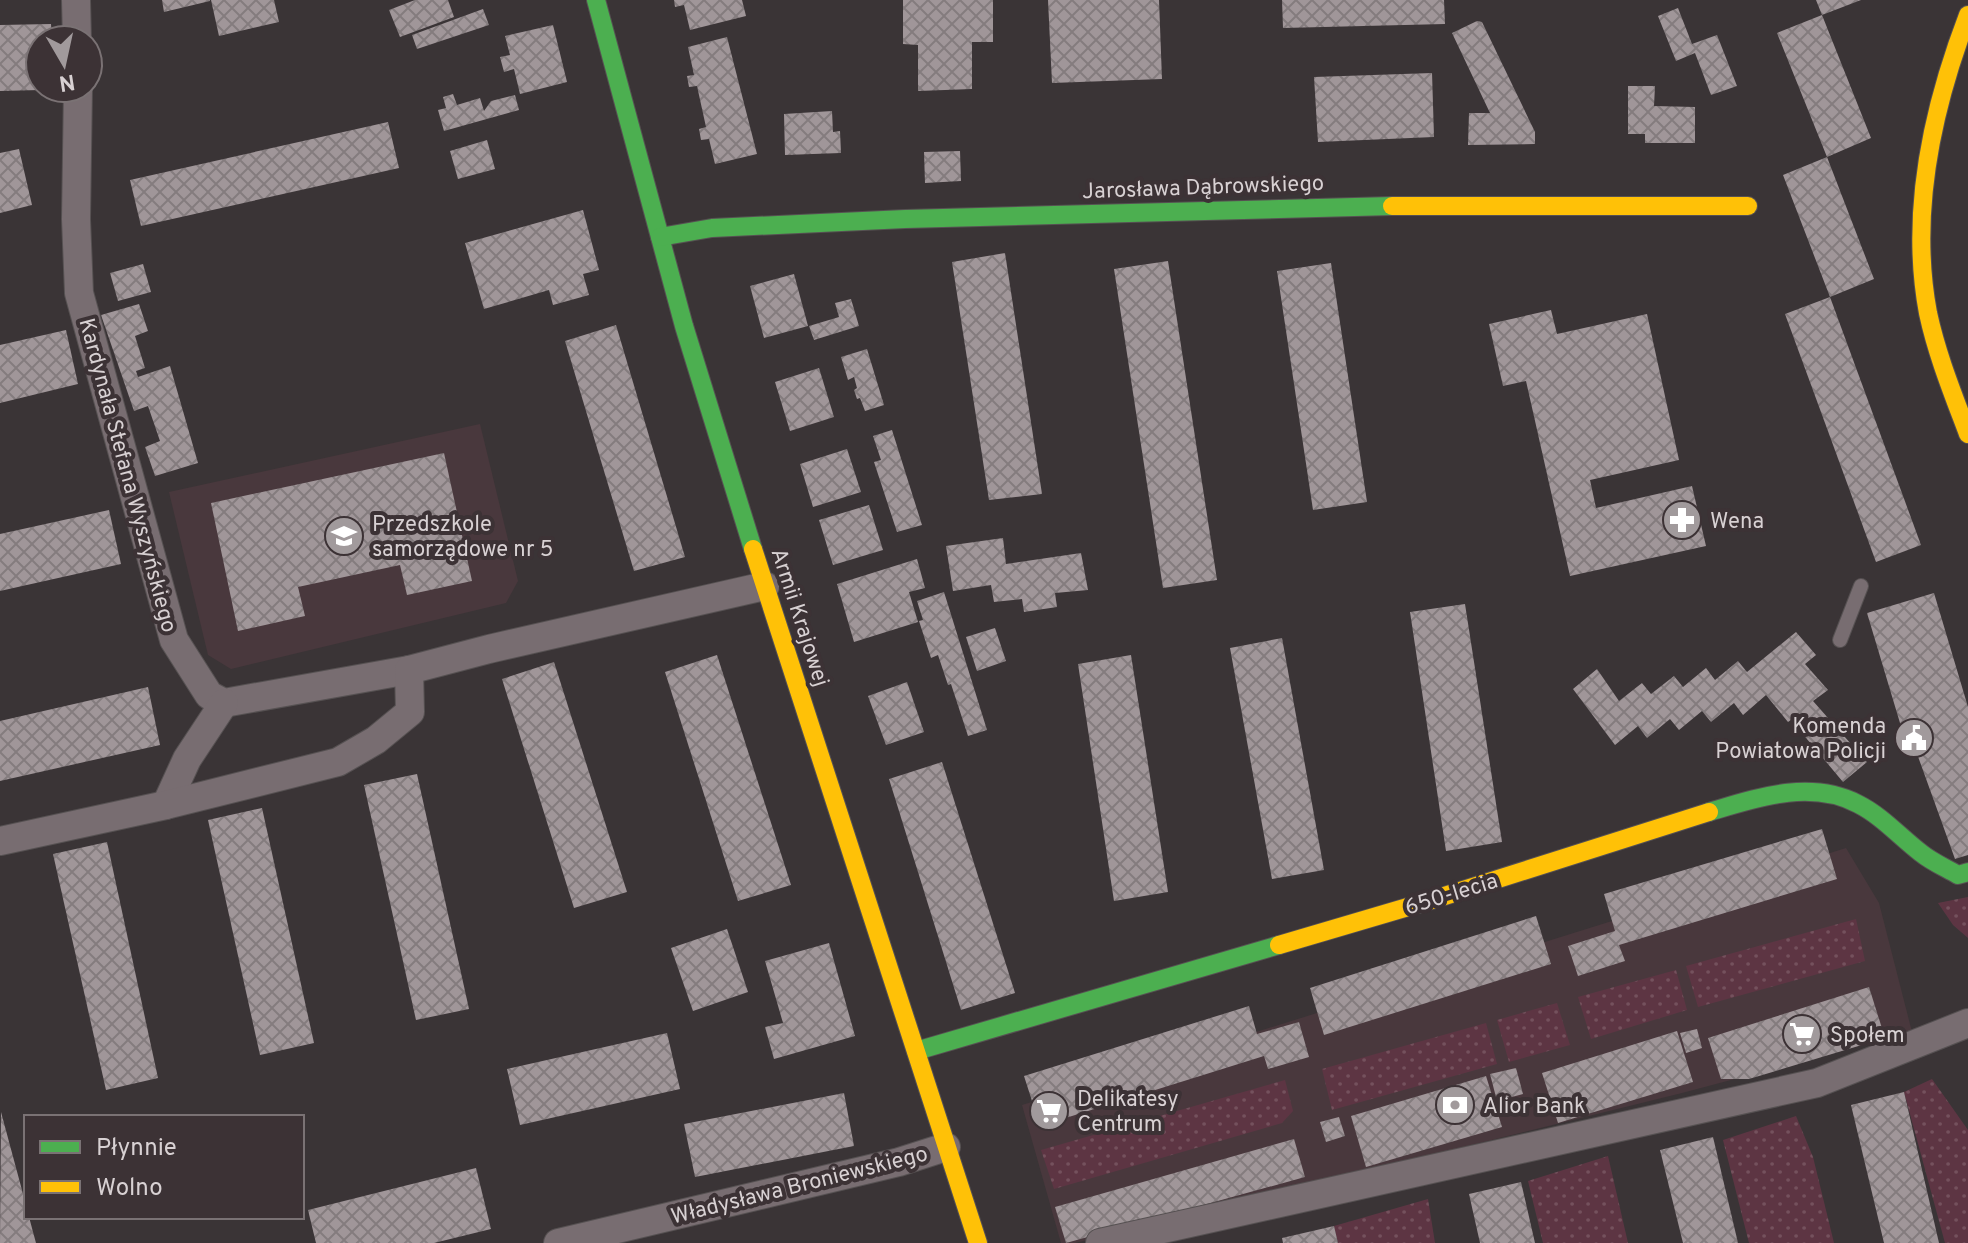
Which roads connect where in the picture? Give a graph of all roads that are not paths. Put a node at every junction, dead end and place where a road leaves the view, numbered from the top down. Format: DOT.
graph roads {
  1 [pos="76,0"];
  2 [pos="596,0"];
  3 [pos="1959,17"];
  4 [pos="77,24"];
  5 [pos="78,104"];
  6 [pos="1748,206"];
  7 [pos="660,237"];
  8 [pos="1968,434"];
  9 [pos="765,586"];
  10 [pos="1861,586"];
  11 [pos="1840,640"];
  12 [pos="409,670"];
  13 [pos="224,703"];
  14 [pos="166,805"];
  15 [pos="0,841"];
  16 [pos="1968,872"];
  17 [pos="1964,1031"];
  18 [pos="916,1051"];
  19 [pos="946,1147"];
  20 [pos="558,1243"];
  21 [pos="978,1243"];
  22 [pos="1100,1243"];
  1 -- 4 [label="street"];
  2 -- 7 [label="street, Armii Krajowej"];
  3 -- 8 [label="street"];
  5 -- 13 [label="street, Kardynała Stefana Wyszyńskiego"];
  6 -- 7 [label="street, Jarosława Dąbrowskiego"];
  7 -- 9 [label="street, Armii Krajowej"];
  9 -- 12 [label="street"];
  9 -- 18 [label="street, Armii Krajowej"];
  10 -- 11 [label="lane"];
  12 -- 13 [label="street"];
  12 -- 14 [label="street"];
  13 -- 14 [label="street"];
  14 -- 15 [label="street"];
  16 -- 18 [label="street, 650-lecia"];
  17 -- 22 [label="street"];
  18 -- 19 [label="street, Armii Krajowej"];
  19 -- 20 [label="street, Władysława Broniewskiego"];
  19 -- 21 [label="street, Armii Krajowej"];
}
